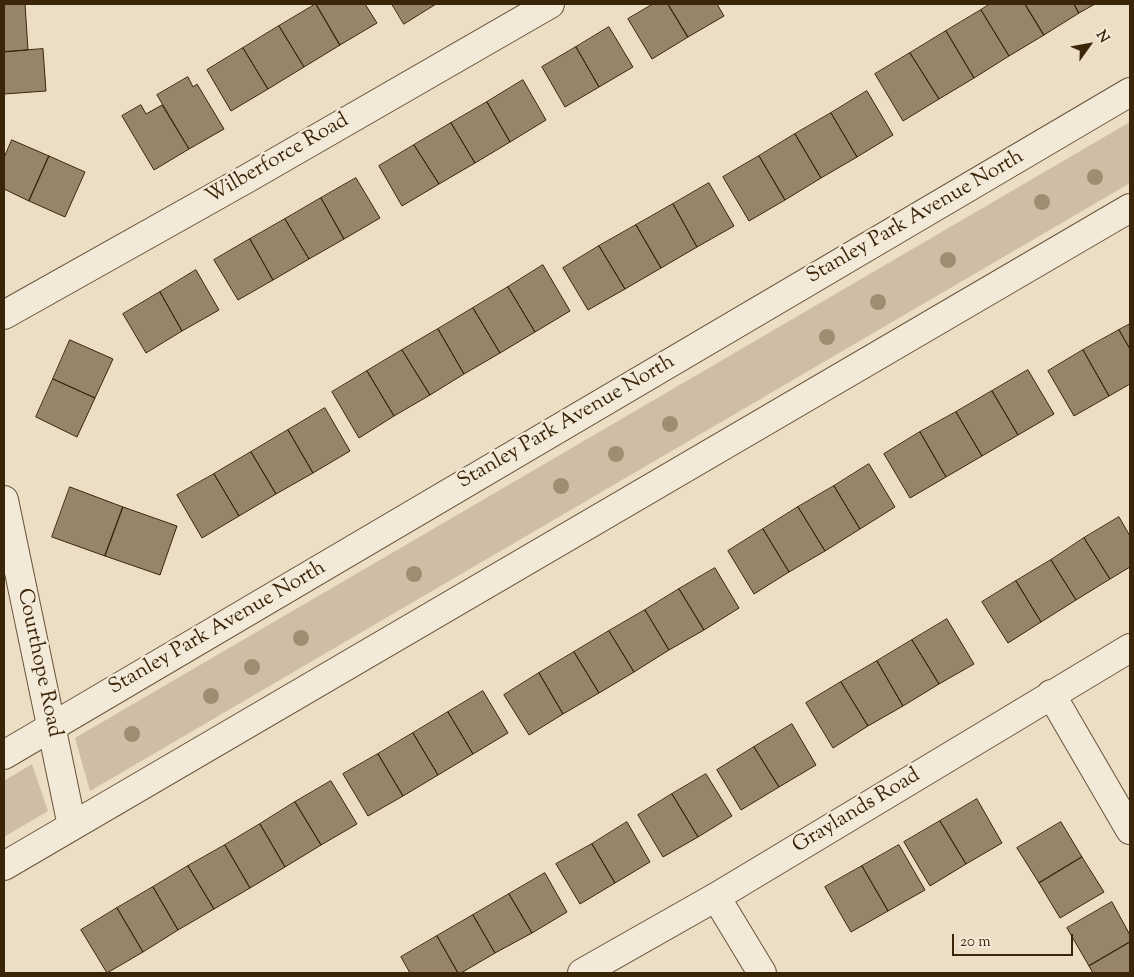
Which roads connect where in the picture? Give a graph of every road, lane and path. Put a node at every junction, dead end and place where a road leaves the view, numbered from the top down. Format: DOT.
graph roads {
  1 [pos="550,4"];
  2 [pos="1130,92"];
  3 [pos="1130,208"];
  4 [pos="4,315"];
  5 [pos="4,500"];
  6 [pos="1130,648"];
  7 [pos="1051,694"];
  8 [pos="52,727"];
  9 [pos="4,755"];
  10 [pos="72,826"];
  11 [pos="1130,830"];
  12 [pos="4,866"];
  13 [pos="716,896"];
  14 [pos="582,973"];
  15 [pos="762,973"];
  1 -- 4 [label="street, Wilberforce Road"];
  2 -- 8 [label="street, Stanley Park Avenue North"];
  3 -- 10 [label="street"];
  5 -- 8 [label="street, Courthope Road"];
  6 -- 7 [label="street, Graylands Road"];
  7 -- 11 [label="street"];
  7 -- 13 [label="street, Graylands Road"];
  8 -- 9 [label="street, Stanley Park Avenue North"];
  8 -- 10 [label="street, Courthope Road"];
  10 -- 12 [label="street"];
  13 -- 14 [label="street, Graylands Road"];
  13 -- 15 [label="street"];
}
